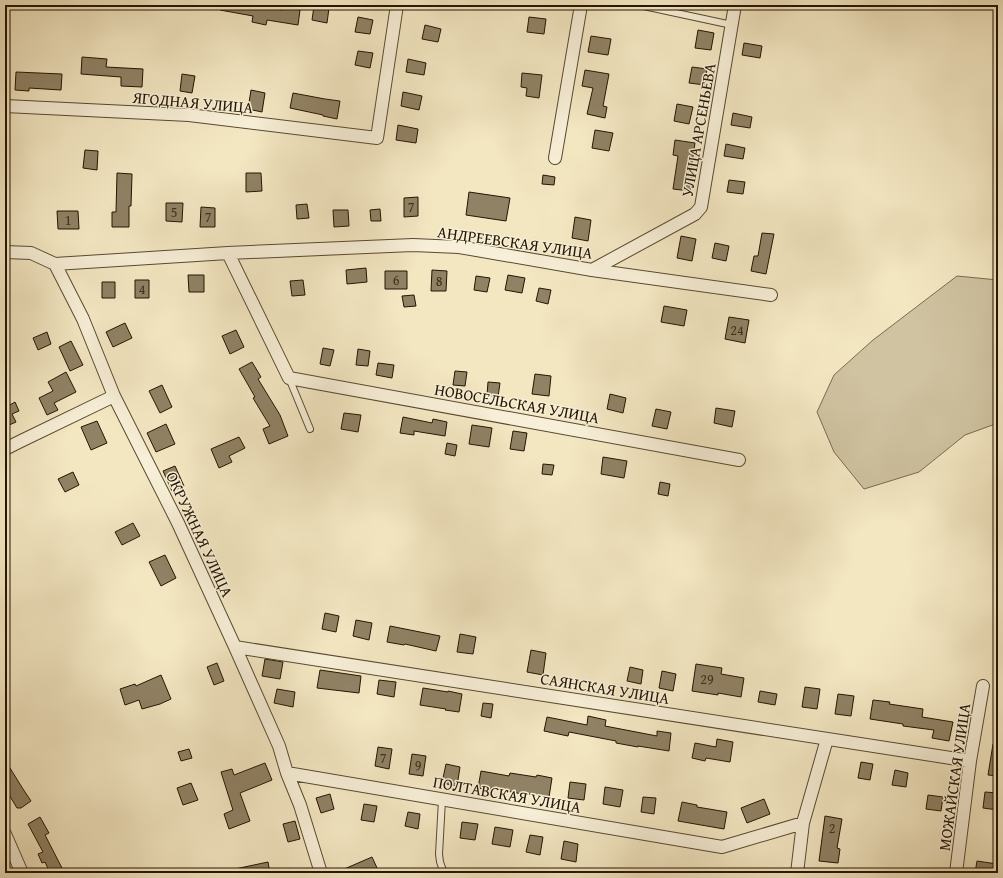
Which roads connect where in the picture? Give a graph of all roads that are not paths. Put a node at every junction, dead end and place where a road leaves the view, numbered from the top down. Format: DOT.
graph roads {
  1 [pos="398,5"];
  2 [pos="580,5"];
  3 [pos="639,5"];
  4 [pos="735,5"];
  5 [pos="732,25"];
  6 [pos="5,106"];
  7 [pos="555,158"];
  8 [pos="5,252"];
  9 [pos="228,253"];
  10 [pos="55,264"];
  11 [pos="592,270"];
  12 [pos="771,295"];
  13 [pos="289,378"];
  14 [pos="114,396"];
  15 [pos="310,429"];
  16 [pos="5,449"];
  17 [pos="739,460"];
  18 [pos="235,647"];
  19 [pos="983,686"];
  20 [pos="827,739"];
  21 [pos="970,761"];
  22 [pos="287,773"];
  23 [pos="442,800"];
  24 [pos="803,823"];
  25 [pos="5,834"];
  26 [pos="22,873"];
  27 [pos="321,873"];
  28 [pos="444,873"];
  29 [pos="797,873"];
  30 [pos="956,873"];
  1 -- 6 [label="street, ЯГОДНАЯ УЛИЦА"];
  2 -- 7 [label="street"];
  3 -- 5 [label="lane"];
  4 -- 5 [label="street, УЛИЦА АРСЕНЬЕВА"];
  5 -- 11 [label="street, УЛИЦА АРСЕНЬЕВА"];
  8 -- 10 [label="street"];
  9 -- 10 [label="street, АНДРЕЕВСКАЯ УЛИЦА"];
  9 -- 11 [label="street, АНДРЕЕВСКАЯ УЛИЦА"];
  9 -- 13 [label="street"];
  10 -- 14 [label="street, ОКРУЖНАЯ УЛИЦА"];
  11 -- 12 [label="street, АНДРЕЕВСКАЯ УЛИЦА"];
  13 -- 15 [label="lane"];
  13 -- 17 [label="street, НОВОСЕЛЬСКАЯ УЛИЦА"];
  14 -- 16 [label="street"];
  14 -- 18 [label="street, ОКРУЖНАЯ УЛИЦА"];
  18 -- 20 [label="street, САЯНСКАЯ УЛИЦА"];
  18 -- 22 [label="street, ОКРУЖНАЯ УЛИЦА"];
  19 -- 21 [label="street, МОЖАЙСКАЯ УЛИЦА"];
  20 -- 21 [label="street, САЯНСКАЯ УЛИЦА"];
  20 -- 24 [label="street"];
  21 -- 30 [label="street, МОЖАЙСКАЯ УЛИЦА"];
  22 -- 23 [label="street, ПОЛТАВСКАЯ УЛИЦА"];
  22 -- 27 [label="street, ОКРУЖНАЯ УЛИЦА"];
  23 -- 24 [label="street, ПОЛТАВСКАЯ УЛИЦА"];
  23 -- 28 [label="lane"];
  24 -- 29 [label="street"];
  25 -- 26 [label="street"];
}
